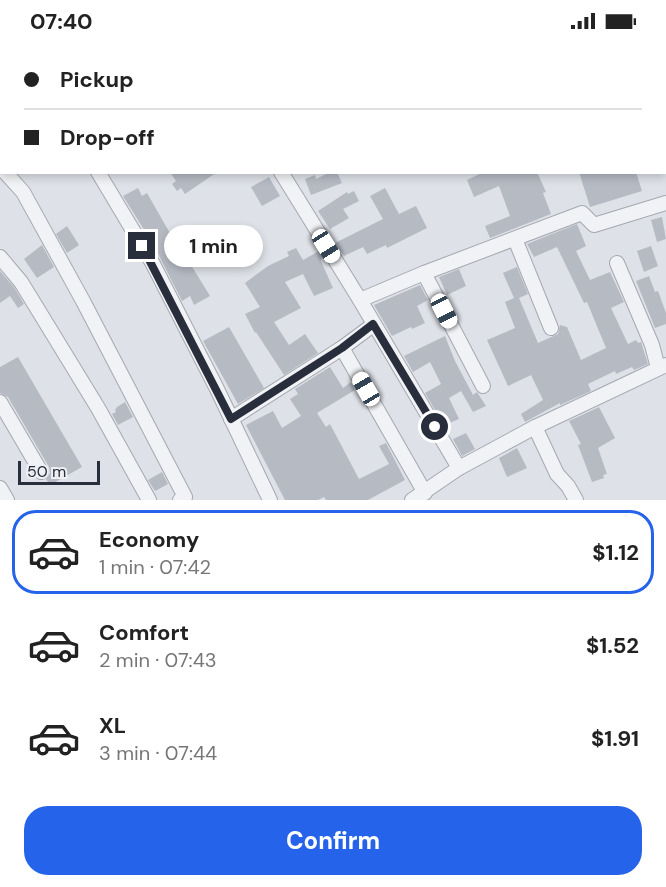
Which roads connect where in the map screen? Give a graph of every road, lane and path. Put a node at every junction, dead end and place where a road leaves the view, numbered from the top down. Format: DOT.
graph roads {
  1 [pos="7,174"];
  2 [pos="99,174"];
  3 [pos="282,174"];
  4 [pos="666,203"];
  5 [pos="515,239"];
  6 [pos="0,256"];
  7 [pos="617,263"];
  8 [pos="424,273"];
  9 [pos="360,300"];
  10 [pos="373,324"];
  11 [pos="551,328"];
  12 [pos="342,348"];
  13 [pos="662,366"];
  14 [pos="483,386"];
  15 [pos="0,402"];
  16 [pos="231,419"];
  17 [pos="535,427"];
  18 [pos="459,468"];
  19 [pos="41,472"];
  20 [pos="0,488"];
  21 [pos="425,493"];
  22 [pos="7,500"];
  23 [pos="149,500"];
  24 [pos="180,500"];
  25 [pos="270,500"];
  26 [pos="412,500"];
  27 [pos="576,500"];
  1 -- 24 [label="street"];
  2 -- 16 [label="street"];
  3 -- 9 [label="street"];
  4 -- 5 [label="street"];
  5 -- 8 [label="street"];
  5 -- 11 [label="street"];
  6 -- 23 [label="street"];
  7 -- 13 [label="street"];
  8 -- 9 [label="street"];
  8 -- 14 [label="street"];
  9 -- 10 [label="street"];
  10 -- 12 [label="street"];
  10 -- 18 [label="street"];
  12 -- 16 [label="street"];
  12 -- 21 [label="street"];
  13 -- 17 [label="street"];
  15 -- 19 [label="street"];
  16 -- 25 [label="street"];
  17 -- 18 [label="street"];
  17 -- 27 [label="street"];
  18 -- 21 [label="street"];
  20 -- 22 [label="street"];
  21 -- 26 [label="street"];
}
